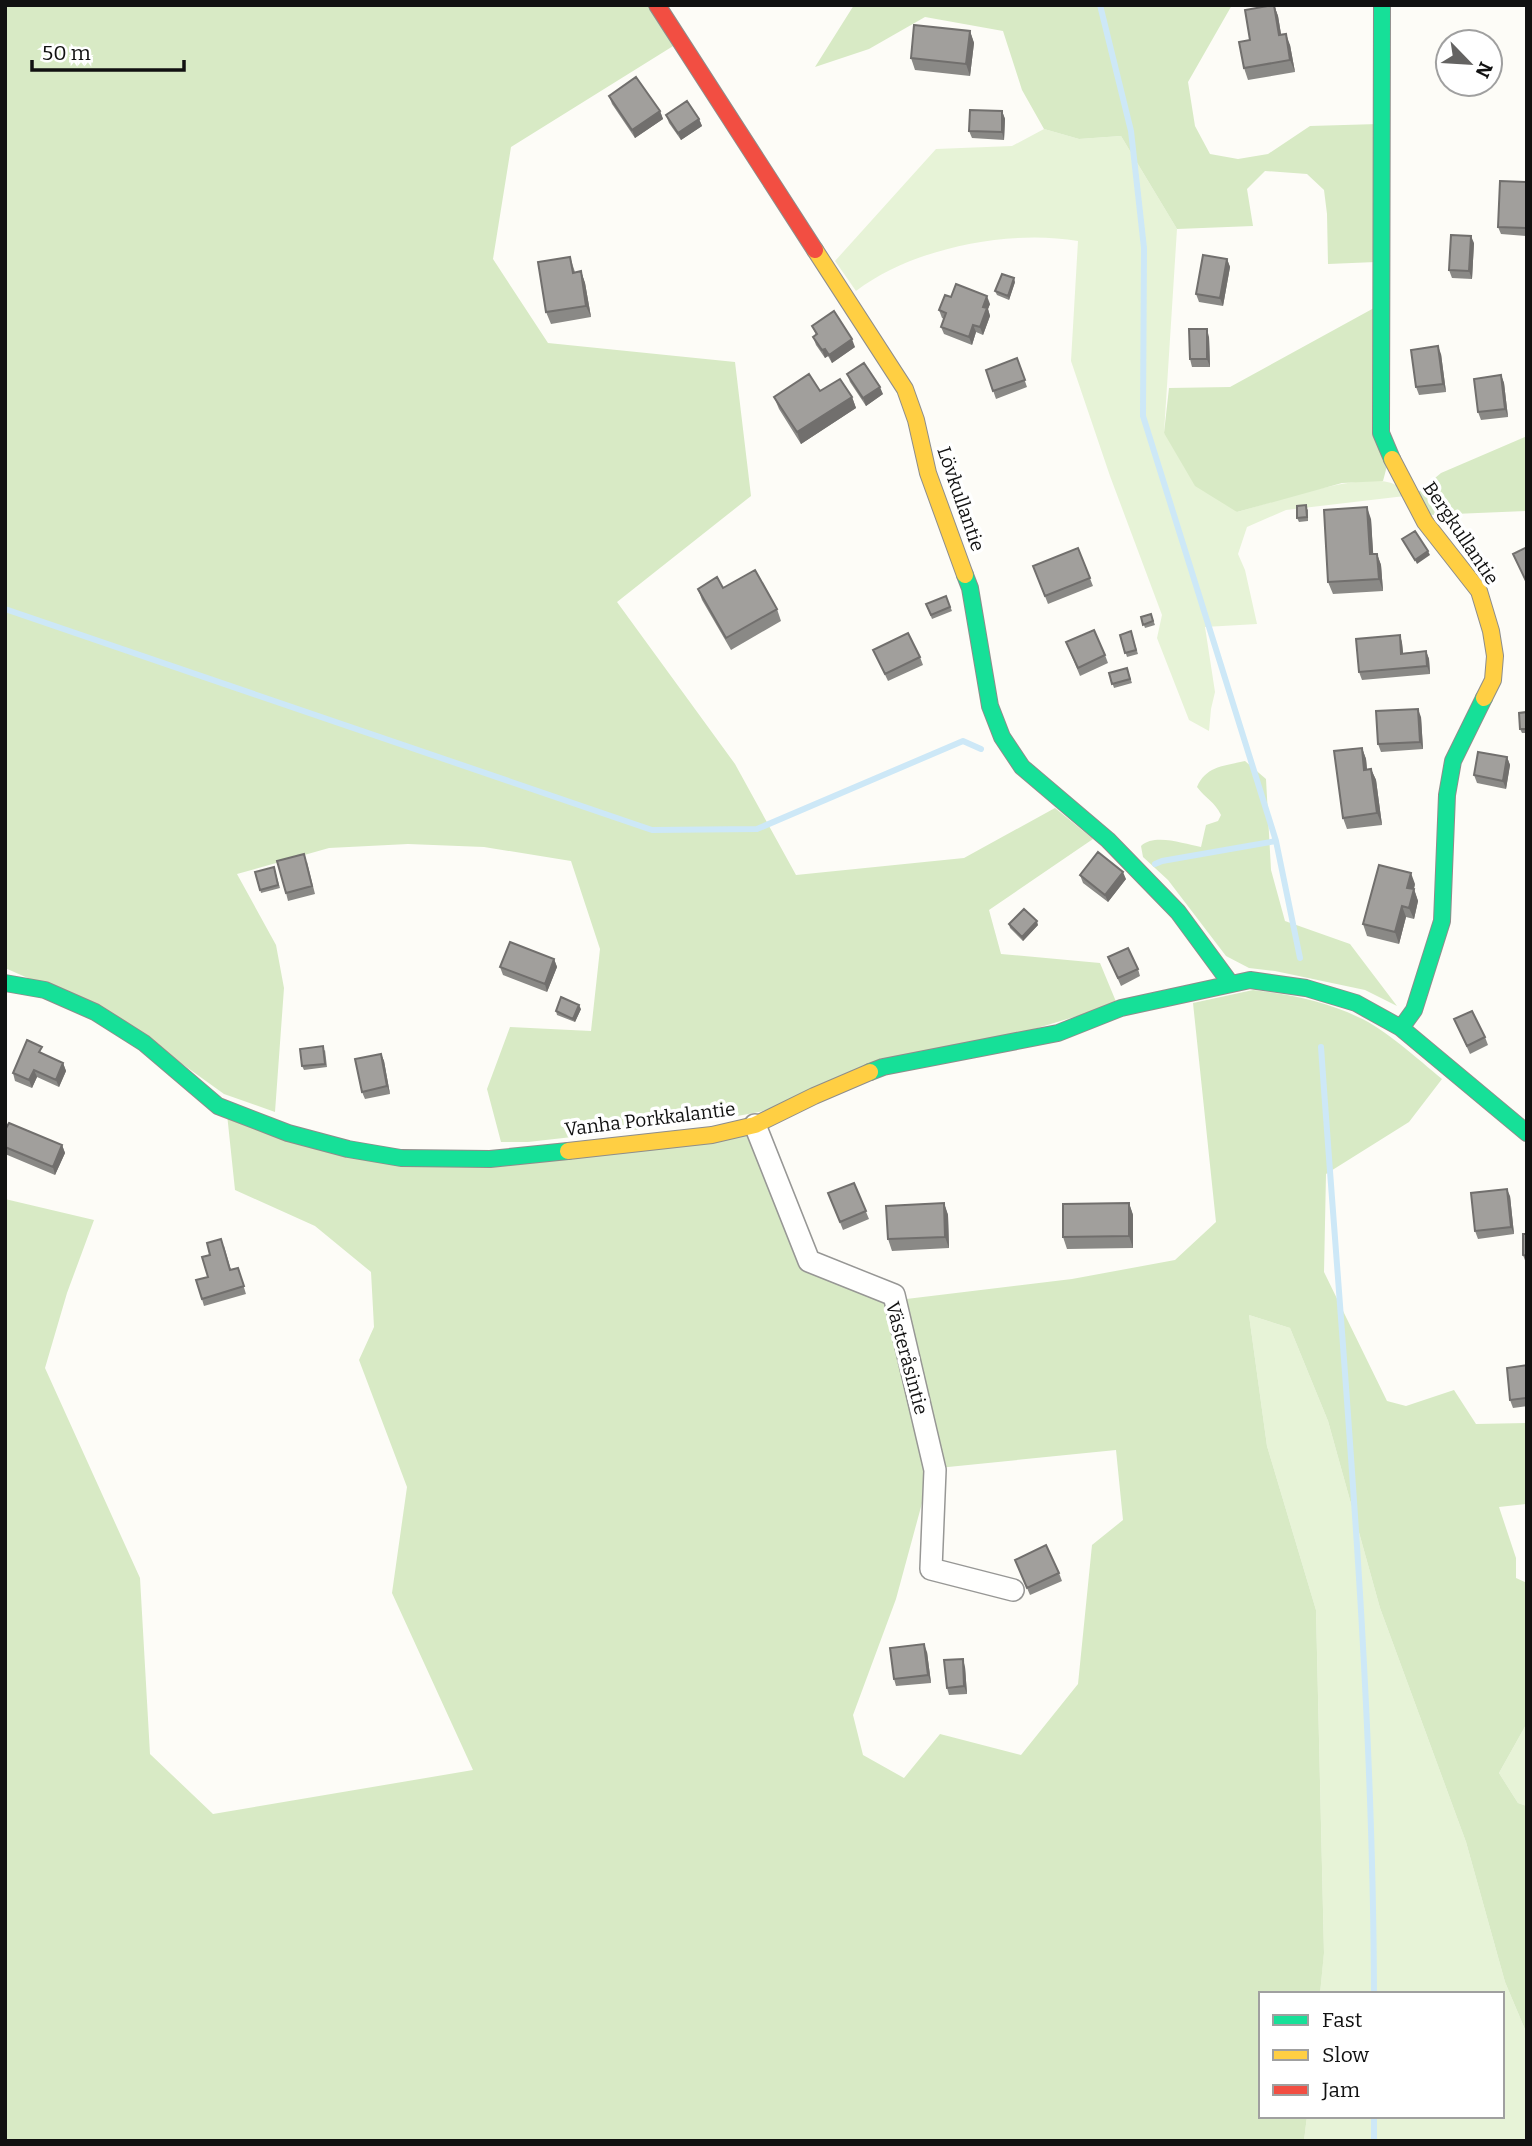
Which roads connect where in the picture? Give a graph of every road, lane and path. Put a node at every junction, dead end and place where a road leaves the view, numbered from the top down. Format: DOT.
graph roads {
  1 [pos="657,5"];
  2 [pos="1382,5"];
  3 [pos="5,983"];
  4 [pos="1231,984"];
  5 [pos="1401,1028"];
  6 [pos="755,1125"];
  7 [pos="1527,1133"];
  8 [pos="1013,1590"];
  1 -- 4 [label="street, Lövkullantie"];
  2 -- 5 [label="street, Bergkullantie"];
  3 -- 6 [label="street, Vanha Porkkalantie"];
  4 -- 5 [label="street, Vanha Porkkalantie"];
  4 -- 6 [label="street, Vanha Porkkalantie"];
  5 -- 7 [label="street, Vanha Porkkalantie"];
  6 -- 8 [label="street, Västeråsintie"];
}
